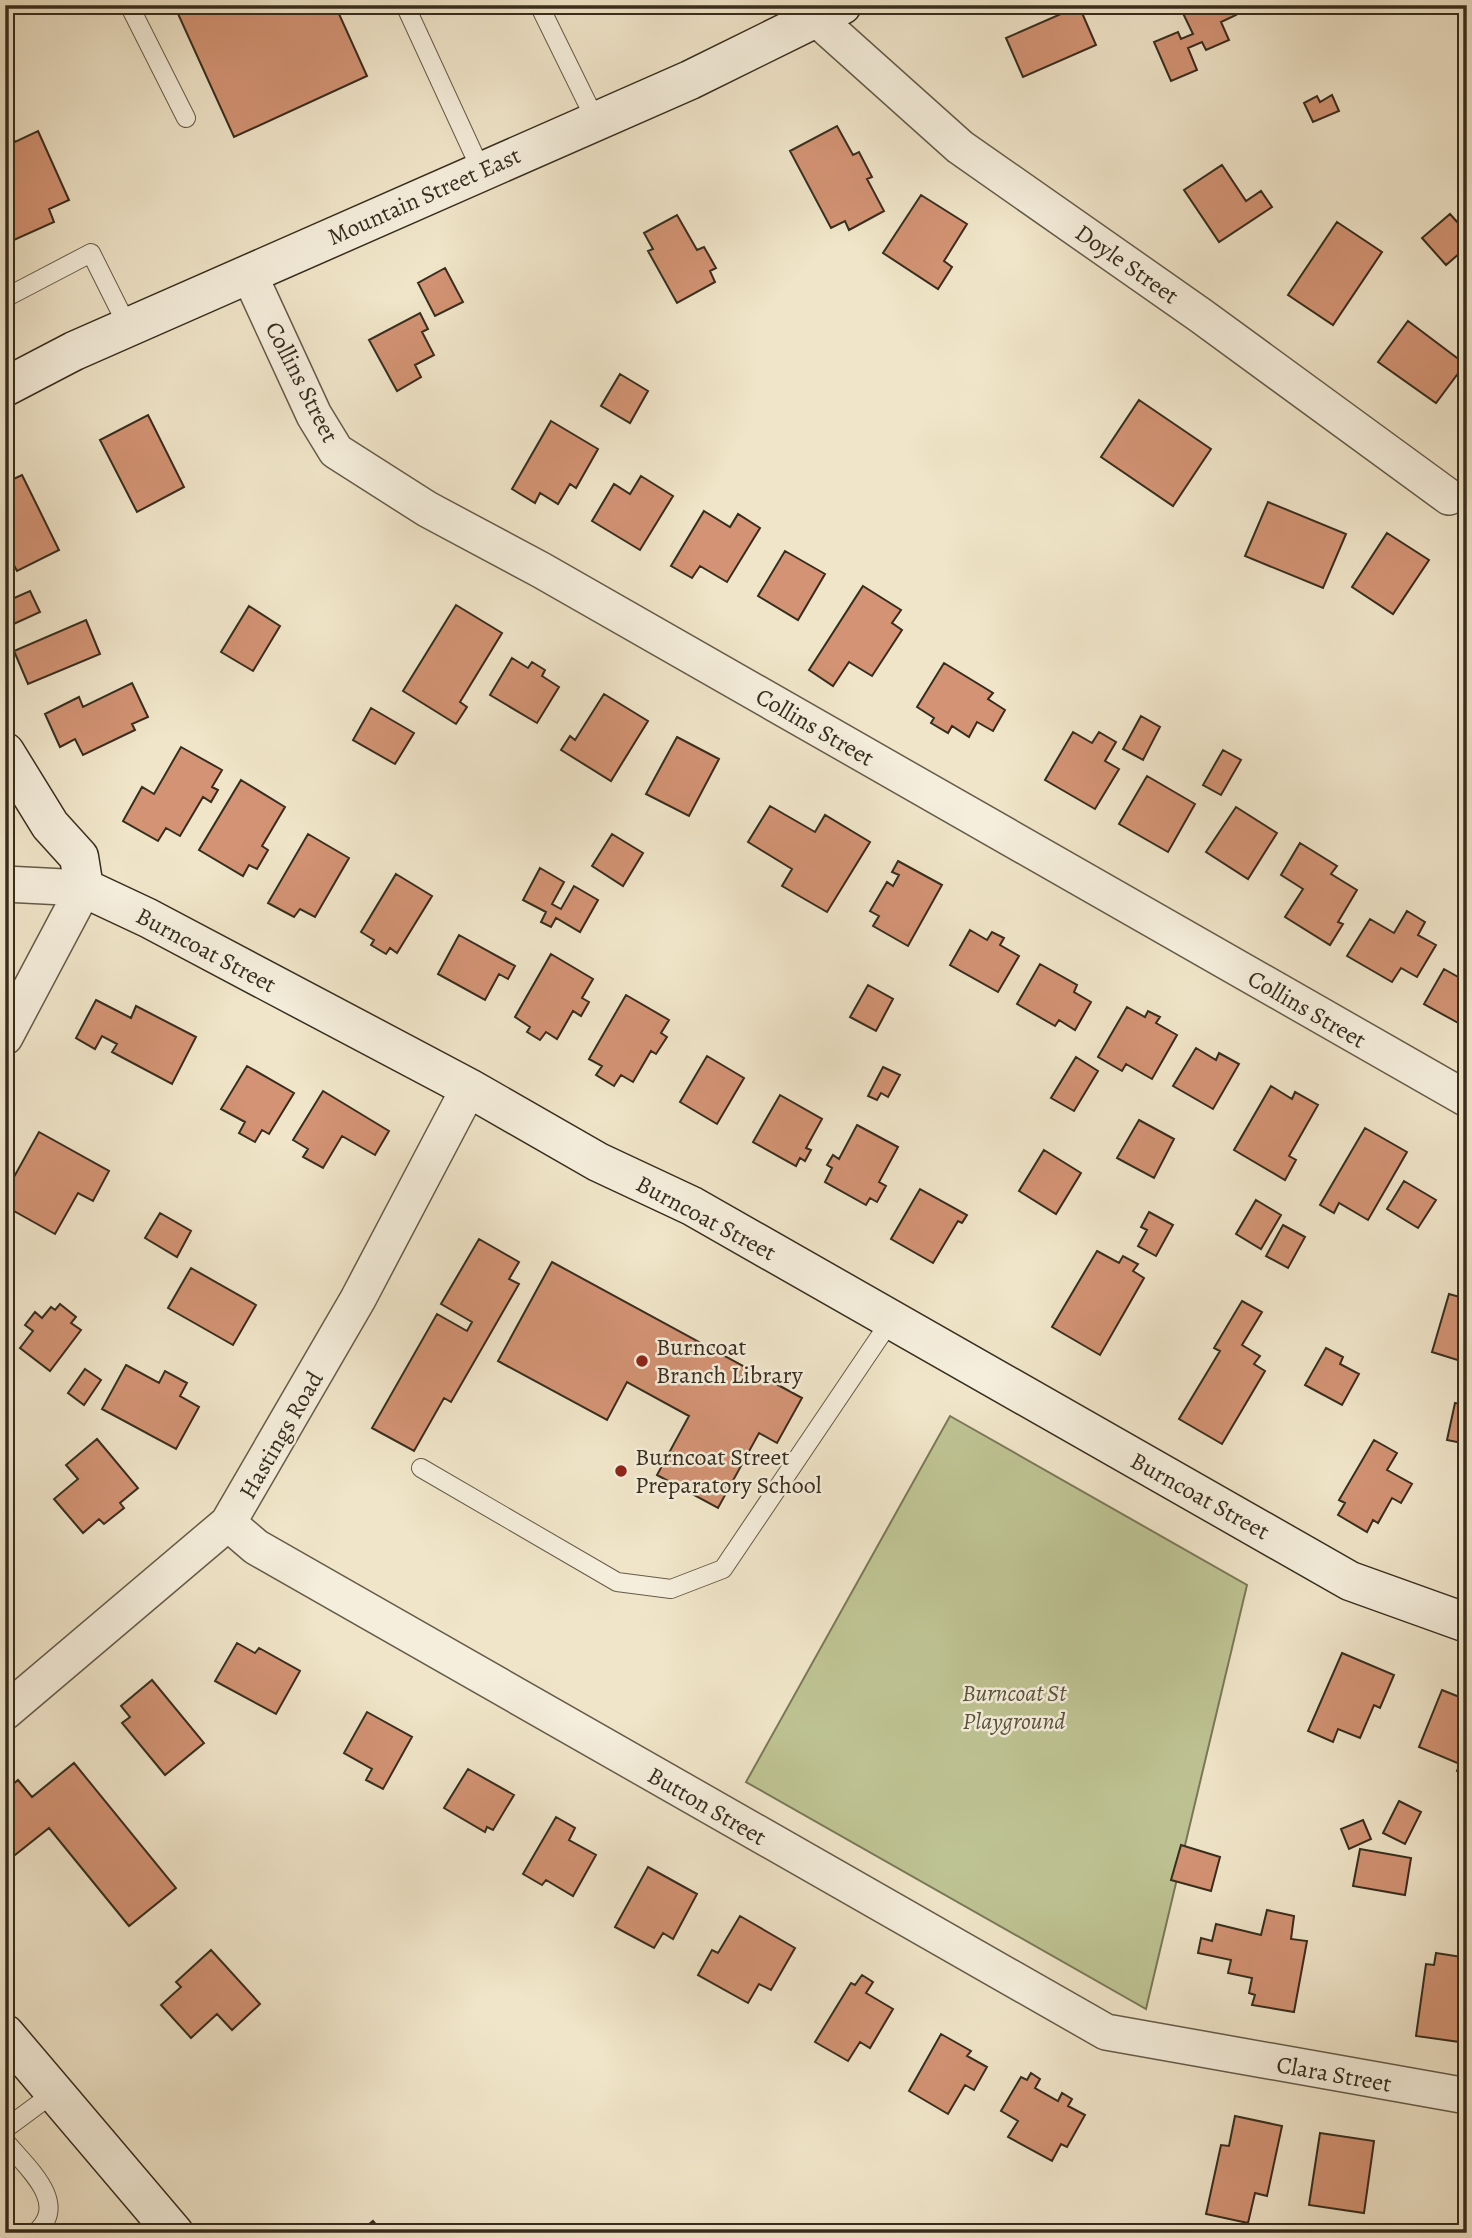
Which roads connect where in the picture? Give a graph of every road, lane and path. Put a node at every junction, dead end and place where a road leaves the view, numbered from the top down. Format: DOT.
graph roads {
  1 [pos="129,5"];
  2 [pos="405,5"];
  3 [pos="539,5"];
  4 [pos="829,12"];
  5 [pos="186,118"];
  6 [pos="596,121"];
  7 [pos="481,170"];
  8 [pos="249,274"];
  9 [pos="5,298"];
  10 [pos="128,327"];
  11 [pos="5,387"];
  12 [pos="1448,497"];
  13 [pos="5,752"];
  14 [pos="5,884"];
  15 [pos="84,888"];
  16 [pos="5,1037"];
  17 [pos="469,1088"];
  18 [pos="1467,1099"];
  19 [pos="891,1320"];
  20 [pos="421,1468"];
  21 [pos="228,1523"];
  22 [pos="1467,1623"];
  23 [pos="5,1712"];
  24 [pos="5,2034"];
  25 [pos="1202,2049"];
  26 [pos="55,2092"];
  27 [pos="1467,2096"];
  28 [pos="5,2129"];
  29 [pos="5,2141"];
  30 [pos="41,2229"];
  31 [pos="174,2233"];
  1 -- 5 [label="lane"];
  2 -- 7 [label="lane"];
  3 -- 6 [label="lane"];
  4 -- 6 [label="main road, Mountain Street East"];
  4 -- 12 [label="street, Doyle Street"];
  6 -- 7 [label="main road, Mountain Street East"];
  7 -- 8 [label="main road, Mountain Street East"];
  8 -- 10 [label="main road, Mountain Street East"];
  8 -- 18 [label="street, Collins Street"];
  9 -- 10 [label="lane"];
  10 -- 11 [label="main road, Mountain Street East"];
  13 -- 15 [label="main road"];
  14 -- 15 [label="street"];
  15 -- 16 [label="street"];
  15 -- 17 [label="main road, Burncoat Street"];
  17 -- 19 [label="main road, Burncoat Street"];
  17 -- 21 [label="street, Hastings Road"];
  19 -- 20 [label="lane"];
  19 -- 22 [label="main road, Burncoat Street"];
  21 -- 23 [label="street, Hastings Road"];
  21 -- 25 [label="street, Button Street"];
  24 -- 26 [label="main road"];
  25 -- 27 [label="street, Clara Street"];
  26 -- 28 [label="lane"];
  26 -- 31 [label="main road"];
  29 -- 30 [label="lane"];
}
